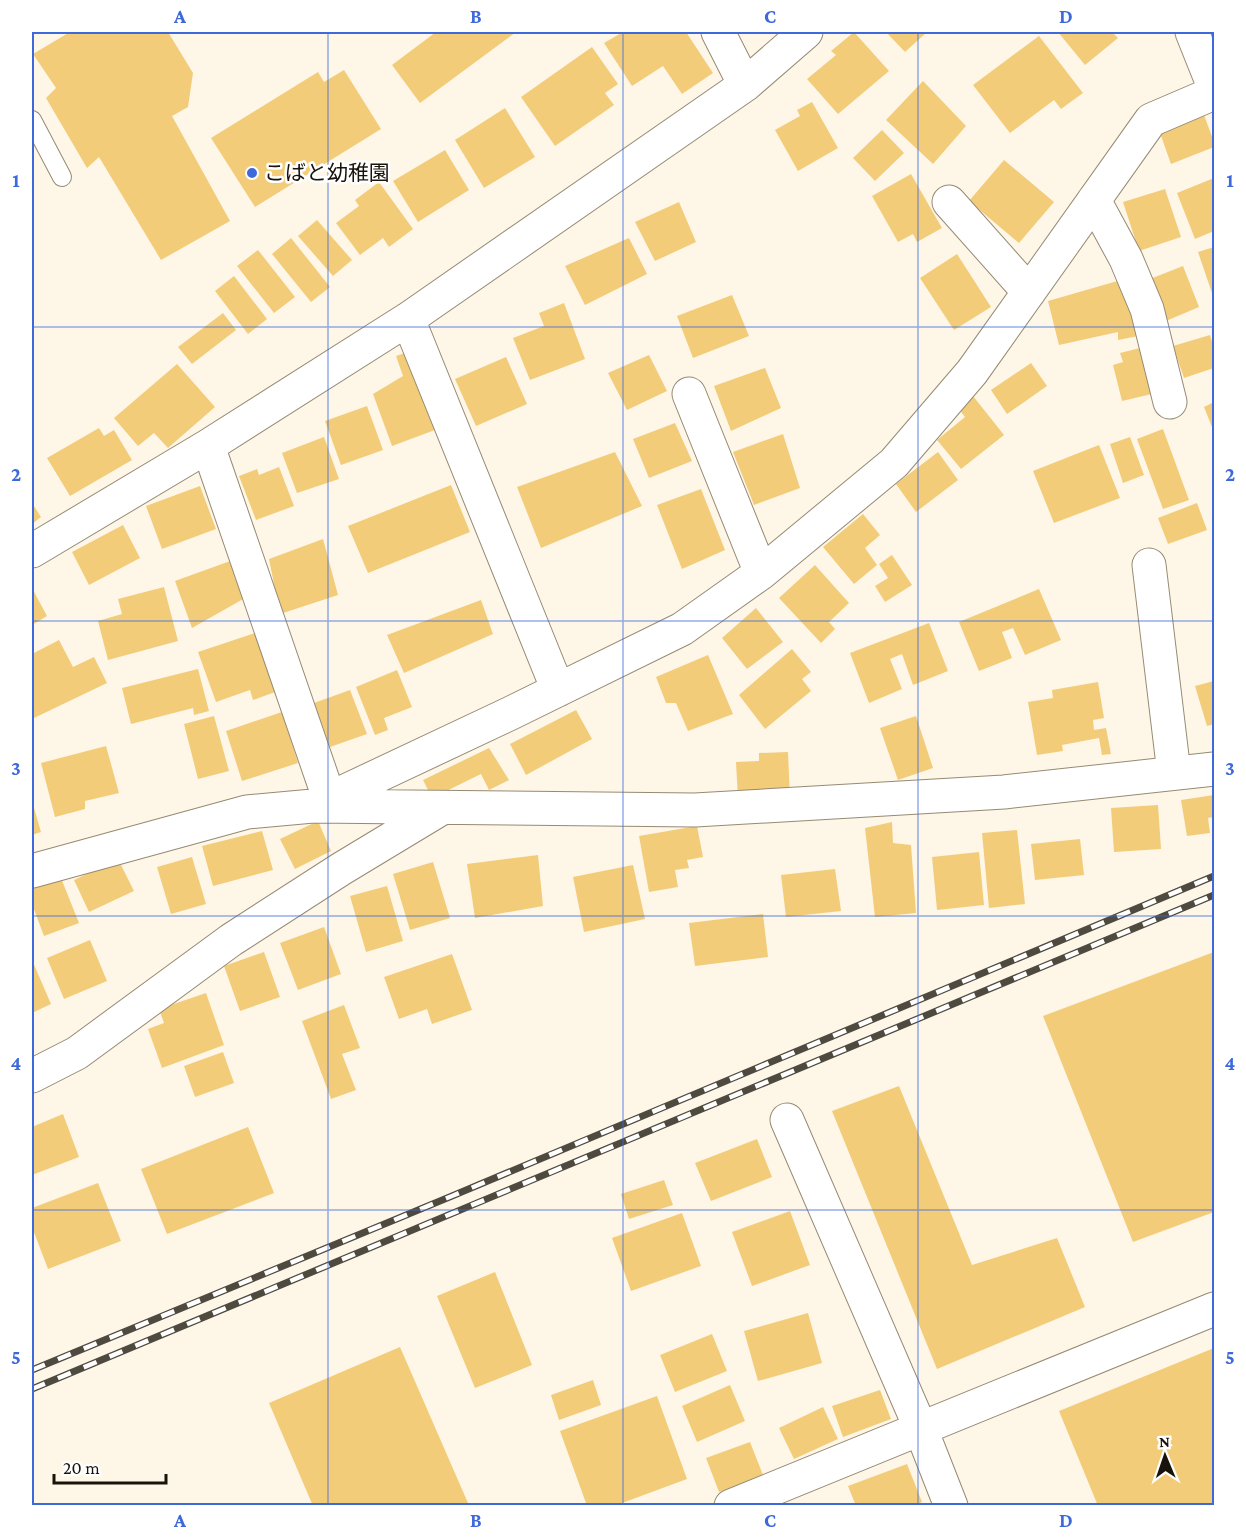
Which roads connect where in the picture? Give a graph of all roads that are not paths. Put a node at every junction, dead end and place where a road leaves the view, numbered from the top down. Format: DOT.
graph roads {
  1 [pos="718,32"];
  2 [pos="806,32"];
  3 [pos="1192,32"];
  4 [pos="745,85"];
  5 [pos="1215,87"];
  6 [pos="1215,93"];
  7 [pos="32,120"];
  8 [pos="62,177"];
  9 [pos="1094,200"];
  10 [pos="949,202"];
  11 [pos="1029,292"];
  12 [pos="408,319"];
  13 [pos="689,394"];
  14 [pos="1170,402"];
  15 [pos="208,446"];
  16 [pos="32,552"];
  17 [pos="1149,565"];
  18 [pos="761,573"];
  19 [pos="558,690"];
  20 [pos="1215,769"];
  21 [pos="1174,773"];
  22 [pos="321,802"];
  23 [pos="442,807"];
  24 [pos="32,871"];
  25 [pos="32,1076"];
  26 [pos="786,1120"];
  27 [pos="1215,1309"];
  28 [pos="920,1427"];
  29 [pos="731,1506"];
  30 [pos="951,1506"];
  1 -- 4 [label="street"];
  2 -- 4 [label="street"];
  3 -- 5 [label="street"];
  4 -- 12 [label="street"];
  6 -- 9 [label="street"];
  7 -- 8 [label="lane"];
  9 -- 11 [label="street"];
  9 -- 14 [label="street"];
  10 -- 11 [label="street"];
  11 -- 18 [label="street"];
  12 -- 15 [label="street"];
  12 -- 19 [label="street"];
  13 -- 18 [label="street"];
  15 -- 16 [label="street"];
  15 -- 22 [label="street"];
  17 -- 21 [label="street"];
  18 -- 19 [label="street"];
  19 -- 22 [label="street"];
  20 -- 21 [label="street"];
  21 -- 23 [label="street"];
  22 -- 23 [label="street"];
  22 -- 24 [label="street"];
  23 -- 25 [label="street"];
  26 -- 28 [label="street"];
  27 -- 28 [label="street"];
  28 -- 29 [label="street"];
  28 -- 30 [label="street"];
}
